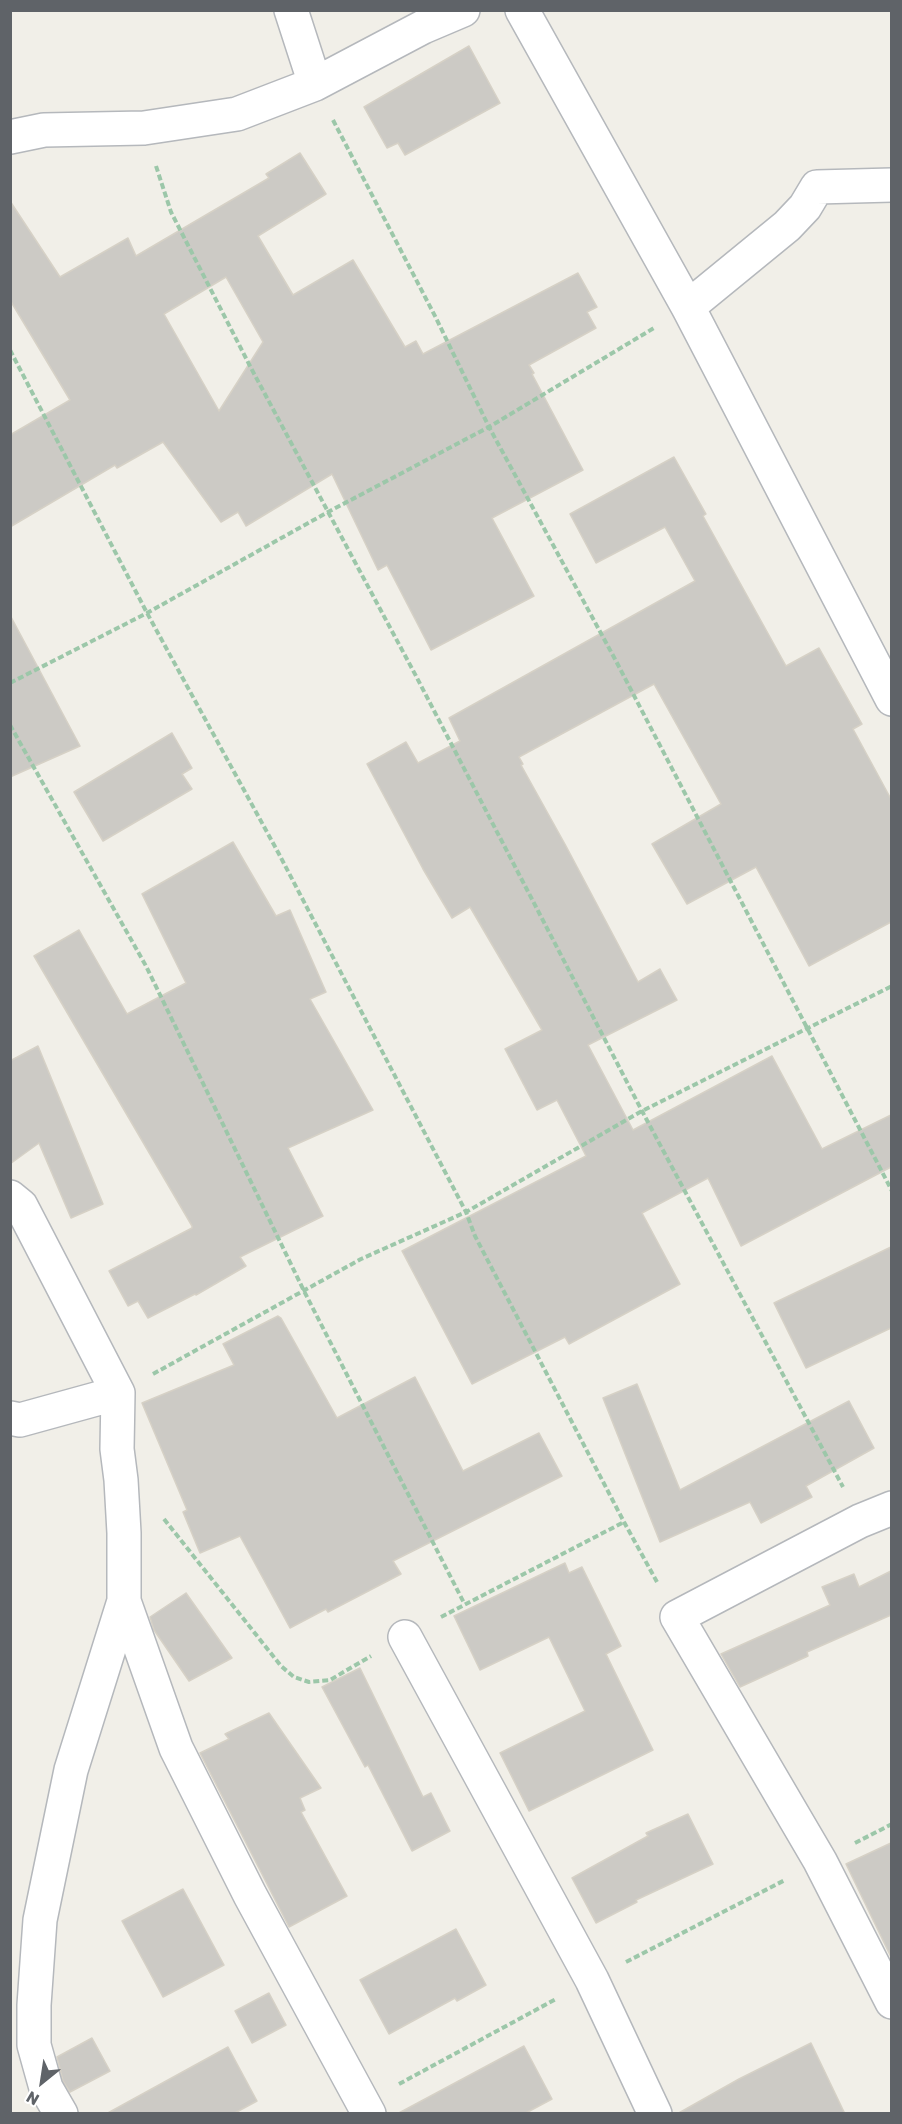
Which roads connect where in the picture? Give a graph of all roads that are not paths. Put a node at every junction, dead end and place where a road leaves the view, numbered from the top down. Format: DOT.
graph roads {
  1 [pos="291,10"];
  2 [pos="463,10"];
  3 [pos="522,10"];
  4 [pos="315,84"];
  5 [pos="10,137"];
  6 [pos="891,185"];
  7 [pos="688,308"];
  8 [pos="891,699"];
  9 [pos="10,1197"];
  10 [pos="118,1393"];
  11 [pos="10,1418"];
  12 [pos="891,1508"];
  13 [pos="124,1601"];
  14 [pos="405,1637"];
  15 [pos="891,2002"];
  16 [pos="61,2114"];
  17 [pos="369,2114"];
  18 [pos="655,2114"];
  1 -- 4 [label="street"];
  2 -- 4 [label="street"];
  3 -- 7 [label="street"];
  4 -- 5 [label="street"];
  6 -- 7 [label="street"];
  7 -- 8 [label="street"];
  9 -- 10 [label="street"];
  10 -- 11 [label="street"];
  10 -- 13 [label="street"];
  12 -- 15 [label="street"];
  13 -- 16 [label="street"];
  13 -- 17 [label="street"];
  14 -- 18 [label="street"];
}
